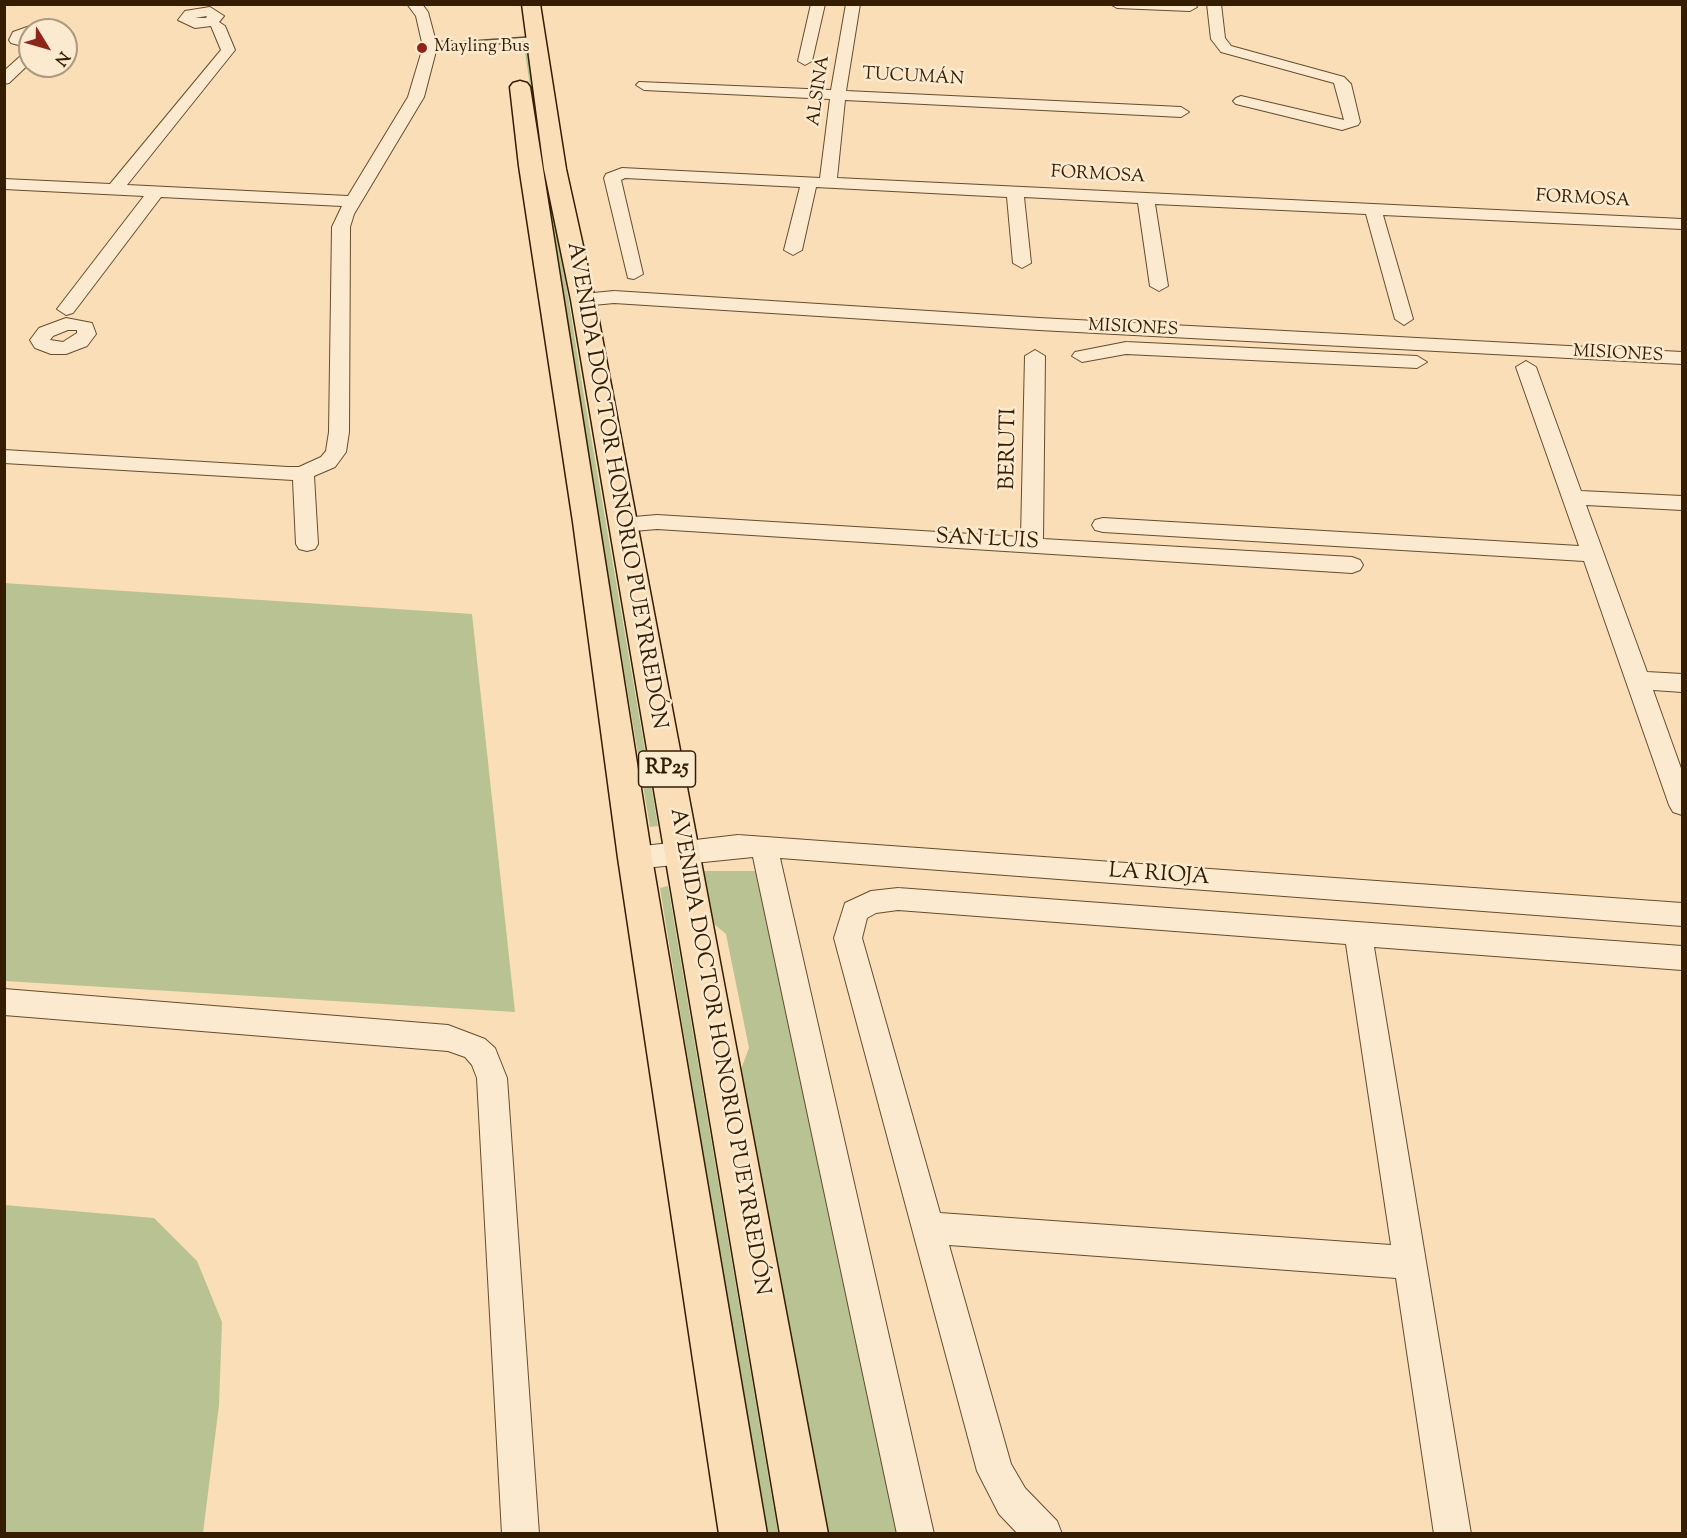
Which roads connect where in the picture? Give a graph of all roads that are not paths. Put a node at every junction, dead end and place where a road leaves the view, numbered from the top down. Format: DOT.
graph roads {
  1 [pos="414,4"];
  2 [pos="511,4"];
  3 [pos="531,4"];
  4 [pos="818,4"];
  5 [pos="853,4"];
  6 [pos="1117,4"];
  7 [pos="1214,4"];
  8 [pos="1190,8"];
  9 [pos="200,24"];
  10 [pos="525,40"];
  11 [pos="453,45"];
  12 [pos="430,47"];
  13 [pos="18,59"];
  14 [pos="805,61"];
  15 [pos="4,80"];
  16 [pos="644,85"];
  17 [pos="838,94"];
  18 [pos="1241,101"];
  19 [pos="1181,112"];
  20 [pos="809,182"];
  21 [pos="828,182"];
  22 [pos="4,184"];
  23 [pos="116,188"];
  24 [pos="157,190"];
  25 [pos="1015,192"];
  26 [pos="1146,198"];
  27 [pos="351,201"];
  28 [pos="1373,209"];
  29 [pos="1683,224"];
  30 [pos="793,250"];
  31 [pos="1022,263"];
  32 [pos="634,274"];
  33 [pos="1159,286"];
  34 [pos="583,300"];
  35 [pos="70,316"];
  36 [pos="1404,318"];
  37 [pos="1035,356"];
  38 [pos="1082,356"];
  39 [pos="1683,358"];
  40 [pos="1526,367"];
  41 [pos="1683,376"];
  42 [pos="4,456"];
  43 [pos="303,473"];
  44 [pos="1572,497"];
  45 [pos="1683,503"];
  46 [pos="622,525"];
  47 [pos="1103,525"];
  48 [pos="1032,543"];
  49 [pos="307,544"];
  50 [pos="1593,554"];
  51 [pos="1352,565"];
  52 [pos="1638,681"];
  53 [pos="1683,683"];
  54 [pos="1683,805"];
  55 [pos="764,847"];
  56 [pos="682,853"];
  57 [pos="635,858"];
  58 [pos="1683,915"];
  59 [pos="1358,932"];
  60 [pos="1683,957"];
  61 [pos="4,1002"];
  62 [pos="926,1228"];
  63 [pos="1410,1263"];
  64 [pos="917,1532"];
  65 [pos="521,1533"];
  66 [pos="743,1533"];
  67 [pos="804,1533"];
  68 [pos="1044,1533"];
  69 [pos="1453,1533"];
  1 -- 12 [label="street"];
  2 -- 10 [label="main road, AVENIDA DOCTOR HONORIO PUEYRREDÓN / RP25"];
  3 -- 10 [label="main road, AVENIDA DOCTOR HONORIO PUEYRREDÓN / RP25"];
  4 -- 14 [label="street"];
  5 -- 17 [label="street, ALSINA"];
  6 -- 8 [label="street"];
  7 -- 18 [label="street"];
  9 -- 23 [label="street"];
  10 -- 11 [label="lane"];
  10 -- 34 [label="main road, AVENIDA DOCTOR HONORIO PUEYRREDÓN / RP25"];
  10 -- 57 [label="main road, AVENIDA DOCTOR HONORIO PUEYRREDÓN / RP25"];
  11 -- 12 [label="street"];
  12 -- 27 [label="street"];
  13 -- 15 [label="street"];
  16 -- 17 [label="street, TUCUMÁN"];
  17 -- 19 [label="street, TUCUMÁN"];
  17 -- 21 [label="street, ALSINA"];
  20 -- 21 [label="street, FORMOSA"];
  20 -- 30 [label="street"];
  20 -- 32 [label="street, FORMOSA"];
  21 -- 25 [label="street, FORMOSA"];
  22 -- 23 [label="street"];
  23 -- 24 [label="street"];
  24 -- 27 [label="street"];
  24 -- 35 [label="street"];
  25 -- 26 [label="street, FORMOSA"];
  25 -- 31 [label="street"];
  26 -- 28 [label="street, FORMOSA"];
  26 -- 33 [label="street"];
  27 -- 43 [label="street"];
  28 -- 29 [label="street, FORMOSA"];
  28 -- 36 [label="street"];
  34 -- 39 [label="street, MISIONES"];
  34 -- 46 [label="main road, AVENIDA DOCTOR HONORIO PUEYRREDÓN / RP25"];
  35 -- 35 [label="street"];
  37 -- 48 [label="street, BERUTI"];
  38 -- 40 [label="street"];
  40 -- 41 [label="street"];
  40 -- 44 [label="street"];
  42 -- 43 [label="street"];
  43 -- 49 [label="street"];
  44 -- 45 [label="street"];
  44 -- 50 [label="street"];
  46 -- 48 [label="street, SAN LUIS"];
  46 -- 56 [label="main road, AVENIDA DOCTOR HONORIO PUEYRREDÓN / RP25"];
  47 -- 50 [label="street"];
  48 -- 51 [label="street, SAN LUIS"];
  50 -- 52 [label="street"];
  52 -- 53 [label="street"];
  52 -- 54 [label="street"];
  55 -- 56 [label="street, LA RIOJA"];
  55 -- 58 [label="street, LA RIOJA"];
  55 -- 64 [label="street"];
  56 -- 57 [label="street, LA RIOJA"];
  56 -- 67 [label="main road, AVENIDA DOCTOR HONORIO PUEYRREDÓN / RP25"];
  57 -- 66 [label="main road, AVENIDA DOCTOR HONORIO PUEYRREDÓN / RP25"];
  59 -- 60 [label="street"];
  59 -- 62 [label="street"];
  59 -- 63 [label="street"];
  61 -- 65 [label="street"];
  62 -- 63 [label="street"];
  62 -- 68 [label="street"];
  63 -- 69 [label="street"];
}
